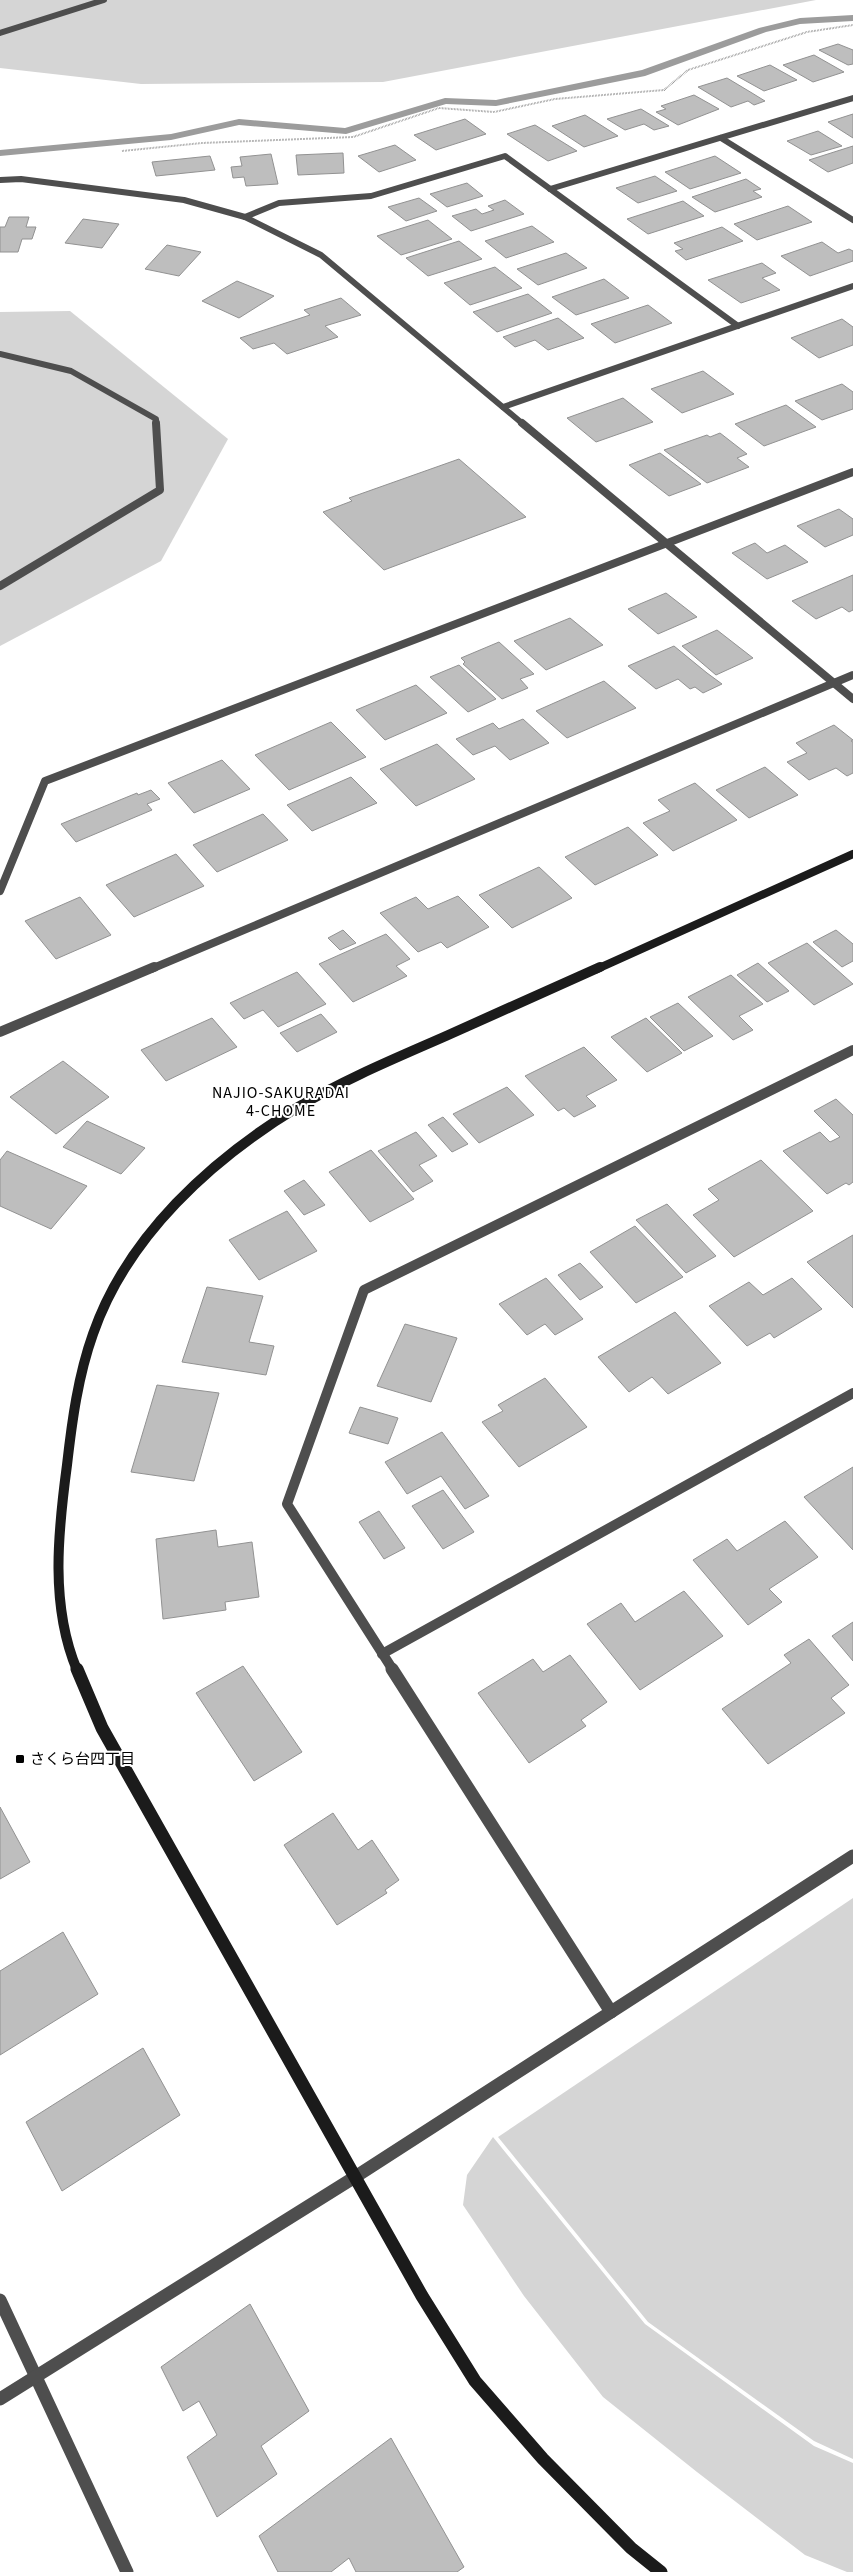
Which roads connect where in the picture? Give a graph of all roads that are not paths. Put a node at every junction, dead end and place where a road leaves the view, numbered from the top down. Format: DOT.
graph roads {
  1 [pos="104,0"];
  2 [pos="0,34"];
  3 [pos="853,98"];
  4 [pos="721,138"];
  5 [pos="0,180"];
  6 [pos="550,189"];
  7 [pos="245,217"];
  8 [pos="853,220"];
  9 [pos="853,286"];
  10 [pos="738,326"];
  11 [pos="0,354"];
  12 [pos="503,407"];
  13 [pos="853,472"];
  14 [pos="666,543"];
  15 [pos="0,586"];
  16 [pos="853,674"];
  17 [pos="833,682"];
  18 [pos="853,699"];
  19 [pos="853,854"];
  20 [pos="0,891"];
  21 [pos="0,1032"];
  22 [pos="853,1050"];
  23 [pos="853,1394"];
  24 [pos="382,1654"];
  25 [pos="853,1856"];
  26 [pos="611,2012"];
  27 [pos="355,2177"];
  28 [pos="0,2300"];
  29 [pos="35,2377"];
  30 [pos="0,2399"];
  31 [pos="126,2572"];
  32 [pos="661,2572"];
  1 -- 2 [label="street"];
  3 -- 4 [label="street"];
  4 -- 6 [label="street"];
  4 -- 8 [label="street"];
  5 -- 7 [label="street"];
  6 -- 7 [label="street"];
  6 -- 10 [label="street"];
  7 -- 12 [label="street"];
  9 -- 10 [label="street"];
  10 -- 12 [label="street"];
  11 -- 15 [label="street"];
  12 -- 14 [label="street"];
  13 -- 14 [label="street"];
  14 -- 17 [label="street"];
  14 -- 20 [label="street"];
  16 -- 17 [label="street"];
  17 -- 18 [label="street"];
  17 -- 21 [label="street"];
  19 -- 27 [label="street"];
  22 -- 24 [label="street"];
  23 -- 24 [label="street"];
  24 -- 26 [label="street"];
  25 -- 26 [label="street"];
  26 -- 27 [label="street"];
  27 -- 29 [label="street"];
  27 -- 32 [label="street"];
  28 -- 29 [label="street"];
  29 -- 30 [label="street"];
  29 -- 31 [label="street"];
}
